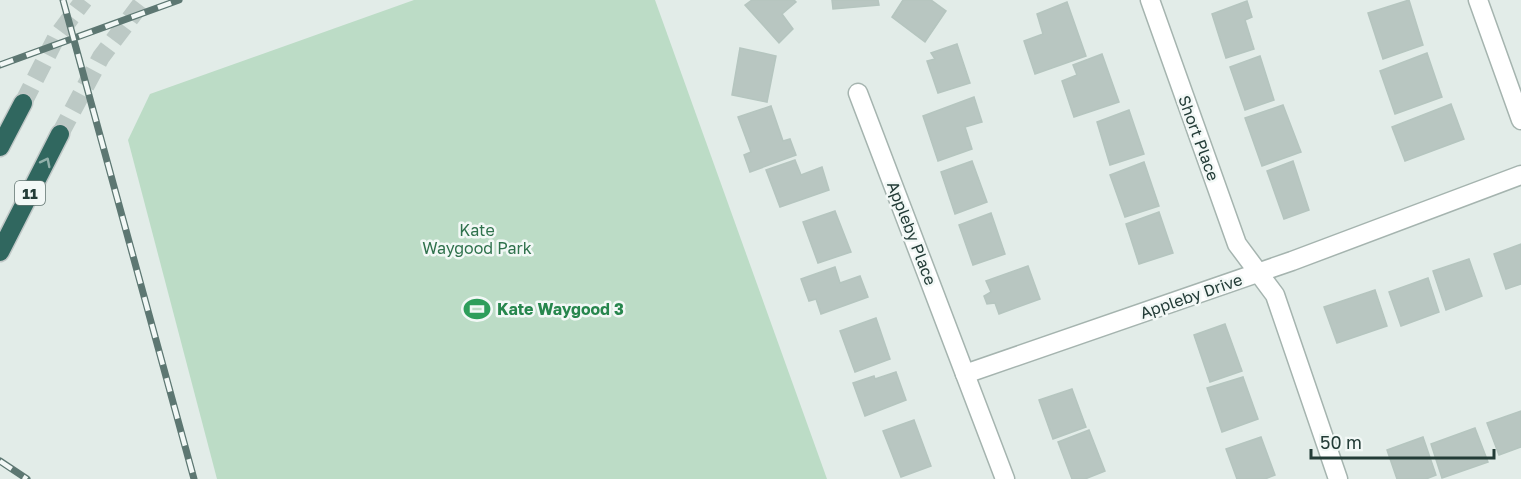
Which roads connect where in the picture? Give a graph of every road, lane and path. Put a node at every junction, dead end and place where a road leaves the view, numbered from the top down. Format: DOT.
graph roads {
  1 [pos="1150,0"];
  2 [pos="1478,0"];
  3 [pos="858,93"];
  4 [pos="23,103"];
  5 [pos="1521,120"];
  6 [pos="60,134"];
  7 [pos="0,147"];
  8 [pos="1521,175"];
  9 [pos="0,252"];
  10 [pos="1258,272"];
  11 [pos="965,374"];
  12 [pos="1005,479"];
  13 [pos="1338,479"];
  1 -- 10 [label="street, Short Place"];
  2 -- 5 [label="street"];
  3 -- 11 [label="street, Appleby Place"];
  4 -- 7 [label="highway"];
  9 -- 6 [label="highway, 11, one-way"];
  8 -- 10 [label="street, Appleby Drive"];
  10 -- 11 [label="street, Appleby Drive"];
  10 -- 13 [label="street, Short Place"];
  11 -- 12 [label="street"];
}
